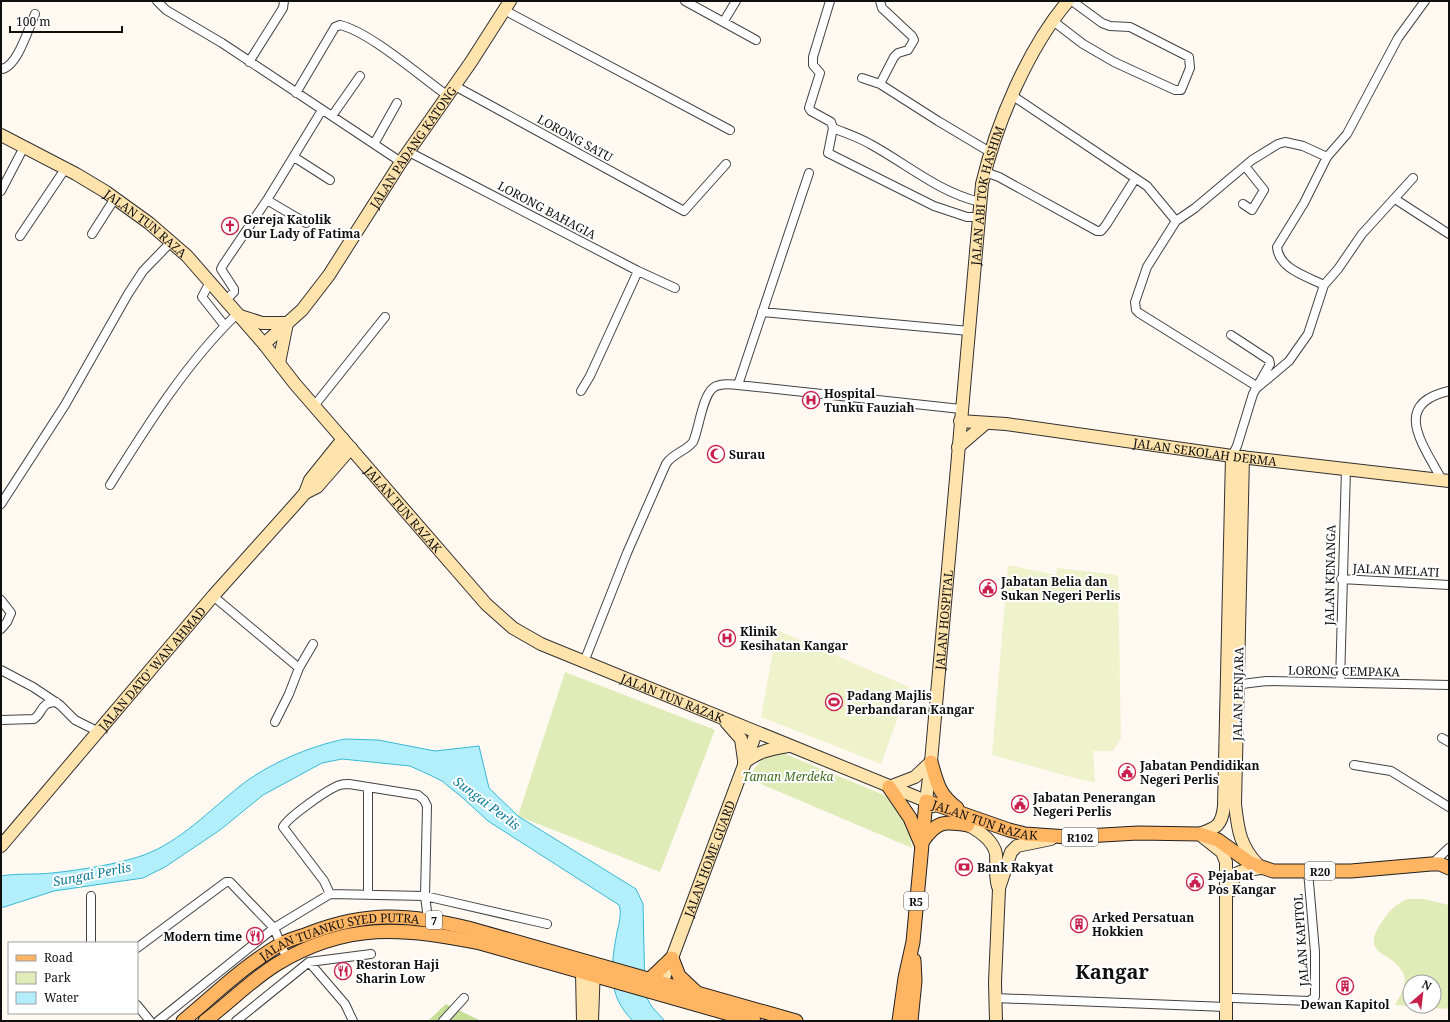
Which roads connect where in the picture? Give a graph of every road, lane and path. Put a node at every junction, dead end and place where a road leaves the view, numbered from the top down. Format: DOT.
graph roads {
  1 [pos="157,1"];
  2 [pos="284,1"];
  3 [pos="685,1"];
  4 [pos="736,1"];
  5 [pos="830,1"];
  6 [pos="880,1"];
  7 [pos="1068,1"];
  8 [pos="1072,1"];
  9 [pos="1425,1"];
  10 [pos="507,5"];
  11 [pos="35,14"];
  12 [pos="1053,21"];
  13 [pos="724,22"];
  14 [pos="756,40"];
  15 [pos="249,62"];
  16 [pos="1,69"];
  17 [pos="360,76"];
  18 [pos="862,78"];
  19 [pos="880,84"];
  20 [pos="455,86"];
  21 [pos="296,93"];
  22 [pos="448,96"];
  23 [pos="1013,96"];
  24 [pos="397,102"];
  25 [pos="322,110"];
  26 [pos="332,116"];
  27 [pos="833,128"];
  28 [pos="730,130"];
  29 [pos="1,135"];
  30 [pos="374,144"];
  31 [pos="24,147"];
  32 [pos="409,152"];
  33 [pos="990,152"];
  34 [pos="294,157"];
  35 [pos="1327,157"];
  36 [pos="401,162"];
  37 [pos="726,164"];
  38 [pos="1245,166"];
  39 [pos="65,169"];
  40 [pos="809,172"];
  41 [pos="985,172"];
  42 [pos="1413,178"];
  43 [pos="1135,179"];
  44 [pos="330,180"];
  45 [pos="1,191"];
  46 [pos="115,198"];
  47 [pos="1395,199"];
  48 [pos="267,200"];
  49 [pos="980,202"];
  50 [pos="1243,204"];
  51 [pos="978,217"];
  52 [pos="1176,221"];
  53 [pos="306,222"];
  54 [pos="92,234"];
  55 [pos="1449,234"];
  56 [pos="20,236"];
  57 [pos="171,242"];
  58 [pos="638,271"];
  59 [pos="210,282"];
  60 [pos="1324,285"];
  61 [pos="675,288"];
  62 [pos="226,300"];
  63 [pos="762,312"];
  64 [pos="237,314"];
  65 [pos="385,317"];
  66 [pos="287,324"];
  67 [pos="225,326"];
  68 [pos="969,331"];
  69 [pos="1231,335"];
  70 [pos="264,344"];
  71 [pos="279,363"];
  72 [pos="738,385"];
  73 [pos="1258,387"];
  74 [pos="581,391"];
  75 [pos="1449,391"];
  76 [pos="963,395"];
  77 [pos="314,406"];
  78 [pos="962,408"];
  79 [pos="960,421"];
  80 [pos="986,423"];
  81 [pos="347,443"];
  82 [pos="958,447"];
  83 [pos="1237,453"];
  84 [pos="1346,469"];
  85 [pos="1446,480"];
  86 [pos="110,486"];
  87 [pos="1,504"];
  88 [pos="1341,579"];
  89 [pos="1449,585"];
  90 [pos="213,596"];
  91 [pos="1,600"];
  92 [pos="1,630"];
  93 [pos="314,644"];
  94 [pos="584,662"];
  95 [pos="299,668"];
  96 [pos="1,670"];
  97 [pos="1340,682"];
  98 [pos="1238,683"];
  99 [pos="1449,684"];
  100 [pos="1226,688"];
  101 [pos="56,702"];
  102 [pos="720,718"];
  103 [pos="1,720"];
  104 [pos="275,722"];
  105 [pos="97,731"];
  106 [pos="756,733"];
  107 [pos="788,746"];
  108 [pos="931,762"];
  109 [pos="744,763"];
  110 [pos="1354,765"];
  111 [pos="368,787"];
  112 [pos="889,787"];
  113 [pos="926,801"];
  114 [pos="1449,807"];
  115 [pos="966,820"];
  116 [pos="1199,834"];
  117 [pos="1058,837"];
  118 [pos="2,844"];
  119 [pos="921,844"];
  120 [pos="1449,848"];
  121 [pos="1431,864"];
  122 [pos="1261,868"];
  123 [pos="1449,868"];
  124 [pos="1308,871"];
  125 [pos="999,889"];
  126 [pos="330,894"];
  127 [pos="368,894"];
  128 [pos="92,896"];
  129 [pos="425,896"];
  130 [pos="428,918"];
  131 [pos="547,924"];
  132 [pos="274,928"];
  133 [pos="90,942"];
  134 [pos="913,942"];
  135 [pos="282,944"];
  136 [pos="138,947"];
  137 [pos="371,954"];
  138 [pos="672,958"];
  139 [pos="287,959"];
  140 [pos="309,962"];
  141 [pos="589,969"];
  142 [pos="654,987"];
  143 [pos="698,994"];
  144 [pos="464,998"];
  145 [pos="995,998"];
  146 [pos="1230,1002"];
  147 [pos="138,1006"];
  148 [pos="150,1021"];
  149 [pos="158,1021"];
  150 [pos="183,1021"];
  151 [pos="205,1021"];
  152 [pos="236,1021"];
  153 [pos="353,1021"];
  154 [pos="443,1021"];
  155 [pos="583,1021"];
  156 [pos="592,1021"];
  157 [pos="754,1021"];
  158 [pos="796,1021"];
  159 [pos="899,1021"];
  160 [pos="911,1021"];
  161 [pos="996,1021"];
  162 [pos="1226,1021"];
  163 [pos="1234,1021"];
  1 -- 15 [label="street"];
  2 -- 15 [label="street"];
  3 -- 13 [label="street"];
  4 -- 13 [label="street"];
  5 -- 27 [label="street"];
  6 -- 19 [label="street"];
  7 -- 12 [label="main road, JALAN ABI TOK HASHIM / R5"];
  8 -- 12 [label="street"];
  9 -- 35 [label="street"];
  10 -- 20 [label="main road, JALAN PADANG KATONG"];
  10 -- 28 [label="street"];
  11 -- 16 [label="street"];
  12 -- 23 [label="main road, JALAN ABI TOK HASHIM / R5"];
  13 -- 14 [label="street"];
  15 -- 21 [label="street"];
  17 -- 26 [label="street"];
  18 -- 19 [label="street"];
  19 -- 33 [label="street"];
  20 -- 22 [label="main road, JALAN PADANG KATONG"];
  20 -- 37 [label="street, LORONG SATU"];
  21 -- 22 [label="street"];
  21 -- 25 [label="street"];
  22 -- 32 [label="main road, JALAN PADANG KATONG"];
  23 -- 33 [label="main road, JALAN ABI TOK HASHIM / R5"];
  23 -- 43 [label="street"];
  24 -- 30 [label="street"];
  25 -- 26 [label="street"];
  25 -- 34 [label="street"];
  26 -- 30 [label="street"];
  27 -- 49 [label="street"];
  27 -- 51 [label="street"];
  29 -- 31 [label="main road, JALAN TUN RAZA"];
  30 -- 36 [label="street"];
  31 -- 39 [label="main road, JALAN TUN RAZA"];
  31 -- 45 [label="street"];
  32 -- 36 [label="main road, JALAN PADANG KATONG"];
  32 -- 58 [label="street, LORONG BAHAGIA"];
  33 -- 41 [label="main road, JALAN ABI TOK HASHIM / R5"];
  34 -- 44 [label="street"];
  34 -- 48 [label="street"];
  35 -- 38 [label="street"];
  35 -- 60 [label="street"];
  36 -- 66 [label="main road, JALAN PADANG KATONG"];
  38 -- 50 [label="street"];
  38 -- 52 [label="street"];
  39 -- 46 [label="main road, JALAN TUN RAZA"];
  39 -- 56 [label="street"];
  40 -- 63 [label="street"];
  41 -- 43 [label="street"];
  41 -- 49 [label="main road, JALAN ABI TOK HASHIM / R5"];
  42 -- 47 [label="street"];
  43 -- 52 [label="street"];
  46 -- 54 [label="street"];
  46 -- 57 [label="main road, JALAN TUN RAZA"];
  47 -- 55 [label="street"];
  47 -- 60 [label="street"];
  48 -- 53 [label="street"];
  48 -- 62 [label="street"];
  49 -- 51 [label="main road, JALAN ABI TOK HASHIM / R5"];
  51 -- 68 [label="main road, JALAN ABI TOK HASHIM / R5"];
  52 -- 73 [label="street"];
  57 -- 59 [label="main road, JALAN TUN RAZA"];
  57 -- 87 [label="street"];
  58 -- 61 [label="street, LORONG BAHAGIA"];
  58 -- 74 [label="street"];
  59 -- 62 [label="main road, JALAN TUN RAZA"];
  59 -- 67 [label="street"];
  60 -- 73 [label="street"];
  62 -- 64 [label="main road, JALAN TUN RAZA"];
  63 -- 68 [label="street"];
  63 -- 72 [label="street"];
  64 -- 66 [label="main road"];
  64 -- 67 [label="street"];
  64 -- 70 [label="main road, JALAN TUN RAZA"];
  65 -- 77 [label="street"];
  66 -- 70 [label="main road, JALAN PADANG KATONG"];
  66 -- 71 [label="main road"];
  67 -- 86 [label="street"];
  68 -- 76 [label="main road, JALAN ABI TOK HASHIM / R5"];
  69 -- 73 [label="street"];
  70 -- 71 [label="main road, JALAN TUN RAZAK"];
  71 -- 77 [label="main road, JALAN TUN RAZAK"];
  72 -- 78 [label="street"];
  72 -- 94 [label="street"];
  73 -- 83 [label="street"];
  75 -- 85 [label="street"];
  76 -- 78 [label="main road, JALAN ABI TOK HASHIM / R5"];
  76 -- 80 [label="main road"];
  77 -- 81 [label="main road, JALAN TUN RAZAK"];
  78 -- 79 [label="main road, JALAN HOSPITAL / R5"];
  79 -- 80 [label="main road, JALAN SEKOLAH DERMA"];
  79 -- 82 [label="main road, JALAN HOSPITAL / R5"];
  80 -- 82 [label="main road"];
  80 -- 83 [label="main road, JALAN SEKOLAH DERMA"];
  81 -- 90 [label="main road, JALAN DATO' WAN AHMAD"];
  81 -- 94 [label="main road, JALAN TUN RAZAK"];
  82 -- 108 [label="main road, JALAN HOSPITAL / R5"];
  83 -- 84 [label="main road, JALAN SEKOLAH DERMA"];
  83 -- 98 [label="main road, JALAN PENJARA"];
  83 -- 100 [label="main road"];
  84 -- 85 [label="main road, JALAN SEKOLAH DERMA"];
  84 -- 88 [label="street, JALAN KENANGA"];
  88 -- 89 [label="street, JALAN MELATI"];
  88 -- 97 [label="street, JALAN KENANGA"];
  90 -- 95 [label="street"];
  90 -- 105 [label="main road, JALAN DATO' WAN AHMAD"];
  91 -- 92 [label="street"];
  93 -- 95 [label="street"];
  94 -- 102 [label="main road, JALAN TUN RAZAK"];
  95 -- 104 [label="street"];
  96 -- 101 [label="street"];
  97 -- 98 [label="street, LORONG CEMPAKA"];
  97 -- 99 [label="street, LORONG CEMPAKA"];
  98 -- 100 [label="street, LORONG CEMPAKA"];
  98 -- 122 [label="main road, JALAN PENJARA"];
  100 -- 116 [label="main road"];
  101 -- 103 [label="street"];
  101 -- 105 [label="street"];
  102 -- 106 [label="main road, JALAN TUN RAZAK"];
  102 -- 109 [label="main road"];
  105 -- 118 [label="main road, JALAN DATO' WAN AHMAD"];
  106 -- 107 [label="main road, JALAN TUN RAZAK"];
  106 -- 109 [label="main road, JALAN HOME GUARD"];
  107 -- 109 [label="main road"];
  107 -- 112 [label="main road, JALAN TUN RAZAK"];
  108 -- 112 [label="main road"];
  108 -- 113 [label="main road, JALAN HOSPITAL / R5"];
  108 -- 115 [label="main road"];
  109 -- 138 [label="main road, JALAN HOME GUARD"];
  110 -- 114 [label="street"];
  111 -- 126 [label="street"];
  111 -- 127 [label="street"];
  111 -- 129 [label="street"];
  112 -- 113 [label="main road, JALAN TUN RAZAK"];
  112 -- 119 [label="main road"];
  113 -- 115 [label="main road, JALAN TUN RAZAK"];
  113 -- 119 [label="main road, JALAN HOSPITAL / R5"];
  115 -- 117 [label="main road, JALAN TUN RAZAK / R102"];
  115 -- 119 [label="main road"];
  115 -- 125 [label="main road"];
  116 -- 117 [label="main road, JALAN TUN RAZAK / R102"];
  116 -- 122 [label="main road, R20"];
  116 -- 146 [label="main road"];
  117 -- 125 [label="main road"];
  119 -- 134 [label="main road, JALAN HOSPITAL / R5"];
  120 -- 121 [label="street"];
  121 -- 123 [label="main road, R20"];
  121 -- 124 [label="main road, R20"];
  122 -- 124 [label="main road, R20"];
  122 -- 146 [label="main road"];
  124 -- 146 [label="street, JALAN KAPITOL"];
  125 -- 145 [label="main road"];
  126 -- 127 [label="street"];
  126 -- 132 [label="street"];
  127 -- 129 [label="street"];
  128 -- 133 [label="street"];
  129 -- 130 [label="street"];
  129 -- 131 [label="street"];
  130 -- 135 [label="main road, JALAN TUANKU SYED PUTRA / 7"];
  130 -- 141 [label="main road, JALAN TUANKU SYED PUTRA / 7"];
  132 -- 135 [label="street"];
  132 -- 136 [label="street"];
  132 -- 149 [label="street"];
  134 -- 159 [label="main road, JALAN HOSPITAL / R5"];
  134 -- 160 [label="main road, R5"];
  135 -- 139 [label="street"];
  135 -- 150 [label="main road, JALAN TUANKU SYED PUTRA / 7"];
  137 -- 140 [label="street"];
  138 -- 142 [label="main road"];
  138 -- 143 [label="main road"];
  139 -- 141 [label="main road, JALAN TUANKU SYED PUTRA / 7"];
  139 -- 151 [label="main road, JALAN TUANKU SYED PUTRA / 7"];
  140 -- 152 [label="street"];
  140 -- 153 [label="street"];
  141 -- 142 [label="main road, JALAN TUANKU SYED PUTRA / 7"];
  141 -- 155 [label="main road"];
  141 -- 156 [label="main road"];
  142 -- 143 [label="main road, 7"];
  142 -- 157 [label="main road, 7"];
  143 -- 158 [label="main road, 7"];
  144 -- 154 [label="street"];
  145 -- 146 [label="street"];
  145 -- 161 [label="main road"];
  146 -- 162 [label="main road"];
  146 -- 163 [label="main road"];
  147 -- 148 [label="street"];
}
